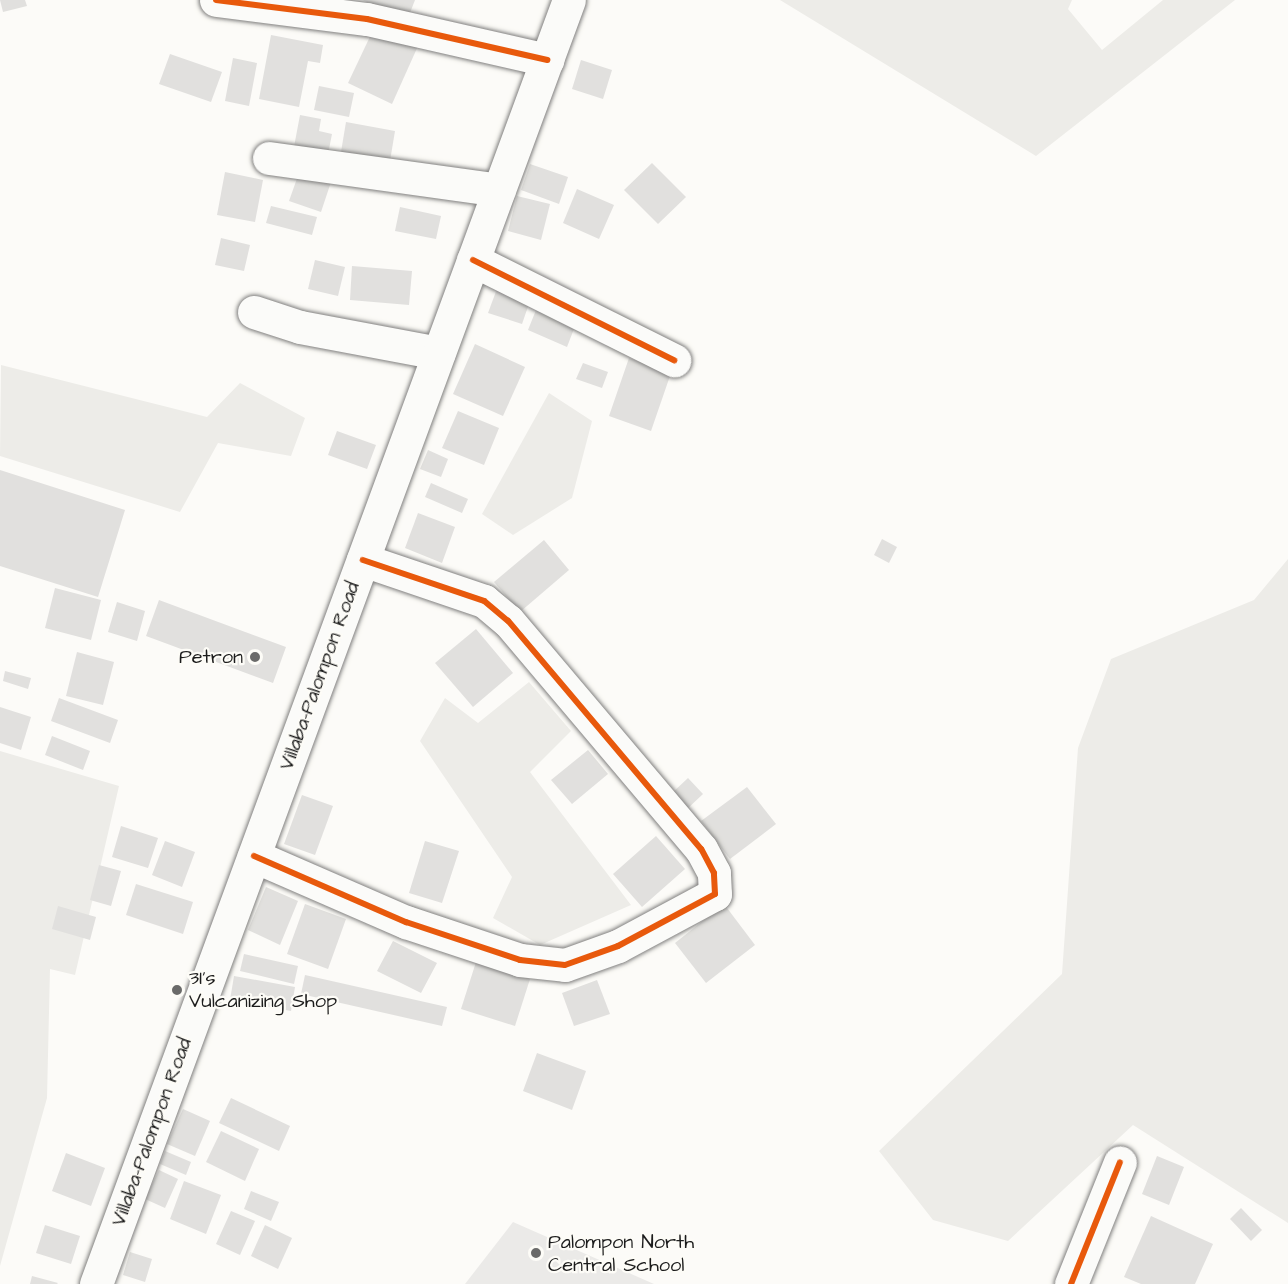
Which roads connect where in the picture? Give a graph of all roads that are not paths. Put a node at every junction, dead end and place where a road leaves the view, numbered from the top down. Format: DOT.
graph roads {
  1 [pos="216,0"];
  2 [pos="569,0"];
  3 [pos="547,60"];
  4 [pos="269,158"];
  5 [pos="499,190"];
  6 [pos="473,260"];
  7 [pos="254,312"];
  8 [pos="439,353"];
  9 [pos="674,360"];
  10 [pos="363,560"];
  11 [pos="254,856"];
  12 [pos="1120,1162"];
  13 [pos="96,1284"];
  14 [pos="1071,1284"];
  1 -- 3 [label="street"];
  2 -- 3 [label="street, Villaba-Palompon Road"];
  3 -- 5 [label="street, Villaba-Palompon Road"];
  4 -- 5 [label="street"];
  5 -- 6 [label="street, Villaba-Palompon Road"];
  6 -- 8 [label="street, Villaba-Palompon Road"];
  6 -- 9 [label="street"];
  7 -- 8 [label="street"];
  8 -- 10 [label="street, Villaba-Palompon Road"];
  10 -- 11 [label="street, Villaba-Palompon Road"];
  10 -- 11 [label="street"];
  11 -- 13 [label="street, Villaba-Palompon Road"];
  12 -- 14 [label="street"];
}
